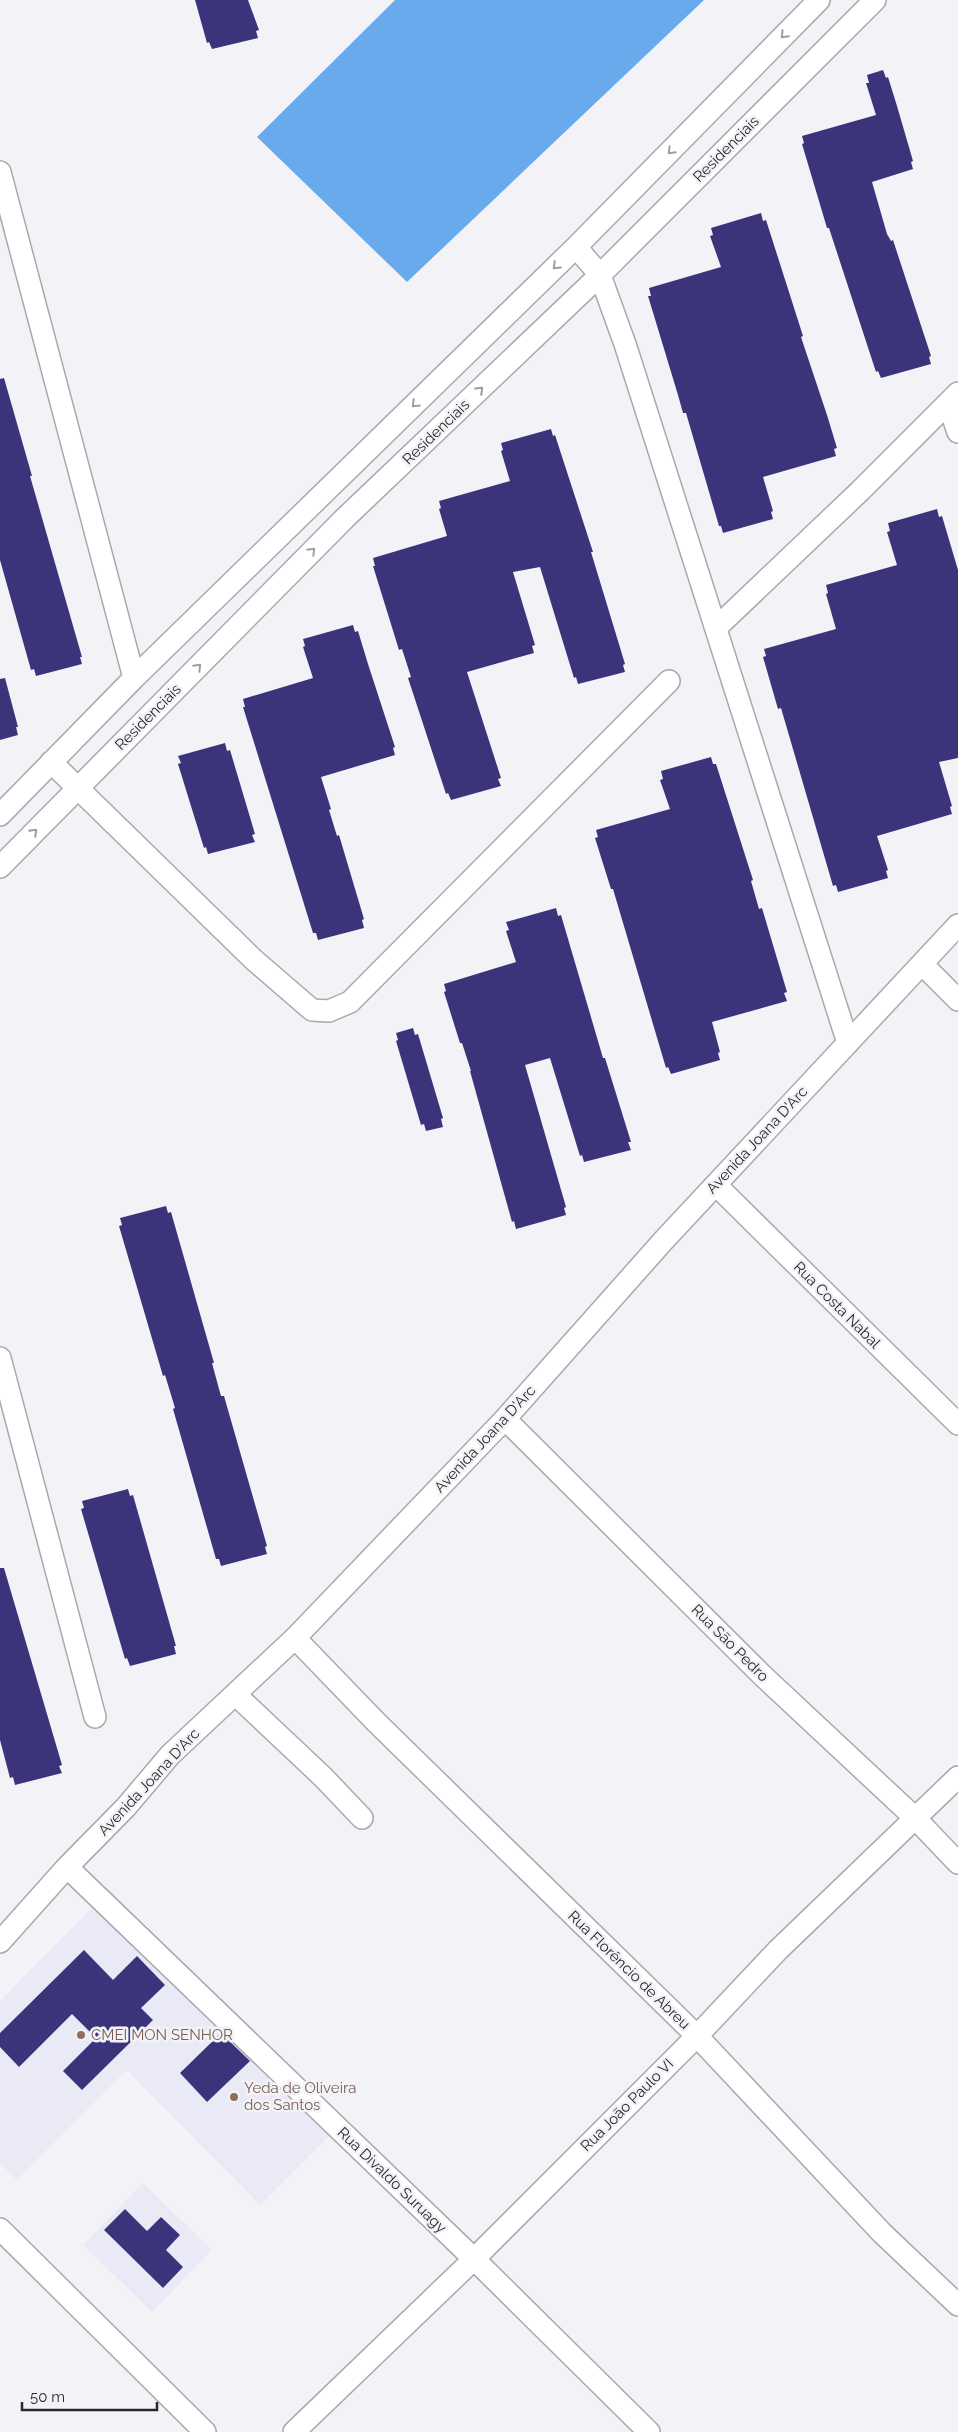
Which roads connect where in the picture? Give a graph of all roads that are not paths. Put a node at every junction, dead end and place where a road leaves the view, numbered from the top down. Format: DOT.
graph roads {
  1 [pos="819,0"];
  2 [pos="875,0"];
  3 [pos="0,172"];
  4 [pos="576,247"];
  5 [pos="600,275"];
  6 [pos="953,398"];
  7 [pos="958,432"];
  8 [pos="322,495"];
  9 [pos="345,518"];
  10 [pos="716,628"];
  11 [pos="134,678"];
  12 [pos="669,681"];
  13 [pos="51,762"];
  14 [pos="77,789"];
  15 [pos="0,815"];
  16 [pos="0,867"];
  17 [pos="958,926"];
  18 [pos="922,964"];
  19 [pos="958,1000"];
  20 [pos="848,1043"];
  21 [pos="716,1185"];
  22 [pos="0,1358"];
  23 [pos="505,1419"];
  24 [pos="958,1424"];
  25 [pos="295,1638"];
  26 [pos="236,1695"];
  27 [pos="95,1717"];
  28 [pos="958,1777"];
  29 [pos="362,1818"];
  30 [pos="915,1818"];
  31 [pos="958,1863"];
  32 [pos="67,1867"];
  33 [pos="0,1942"];
  34 [pos="697,2036"];
  35 [pos="0,2229"];
  36 [pos="474,2259"];
  37 [pos="958,2305"];
  38 [pos="205,2432"];
  39 [pos="294,2432"];
  40 [pos="649,2432"];
  1 -- 4 [label="street, one-way"];
  2 -- 5 [label="street, Residenciais"];
  3 -- 11 [label="street"];
  4 -- 5 [label="street"];
  4 -- 8 [label="street, one-way"];
  9 -- 5 [label="street, Residenciais, one-way"];
  5 -- 10 [label="street"];
  6 -- 7 [label="street"];
  6 -- 10 [label="street"];
  8 -- 9 [label="street"];
  8 -- 11 [label="street"];
  14 -- 9 [label="street, Residenciais, one-way"];
  10 -- 20 [label="street"];
  11 -- 13 [label="street"];
  12 -- 14 [label="street"];
  13 -- 14 [label="street"];
  13 -- 15 [label="street"];
  16 -- 14 [label="street, Residenciais, one-way"];
  17 -- 18 [label="street, Avenida Joana D'Arc"];
  18 -- 19 [label="street"];
  18 -- 20 [label="street, Avenida Joana D'Arc"];
  20 -- 21 [label="street, Avenida Joana D'Arc"];
  21 -- 23 [label="street, Avenida Joana D'Arc"];
  21 -- 24 [label="street, Rua Costa Nabal"];
  22 -- 27 [label="street"];
  23 -- 25 [label="street, Avenida Joana D'Arc"];
  23 -- 30 [label="street, Rua São Pedro"];
  25 -- 26 [label="street, Avenida Joana D'Arc"];
  25 -- 34 [label="street, Rua Florêncio de Abreu"];
  26 -- 29 [label="street"];
  26 -- 32 [label="street, Avenida Joana D'Arc"];
  28 -- 30 [label="street, Rua João Paulo VI"];
  30 -- 31 [label="street, Rua São Pedro"];
  30 -- 34 [label="street, Rua João Paulo VI"];
  32 -- 33 [label="street, Avenida Joana D'Arc"];
  32 -- 36 [label="street, Rua Divaldo Suruagy"];
  34 -- 36 [label="street, Rua João Paulo VI"];
  34 -- 37 [label="street, Rua Florêncio de Abreu"];
  35 -- 38 [label="street"];
  36 -- 39 [label="street, Rua João Paulo VI"];
  36 -- 40 [label="street, Rua Divaldo Suruagy"];
}
